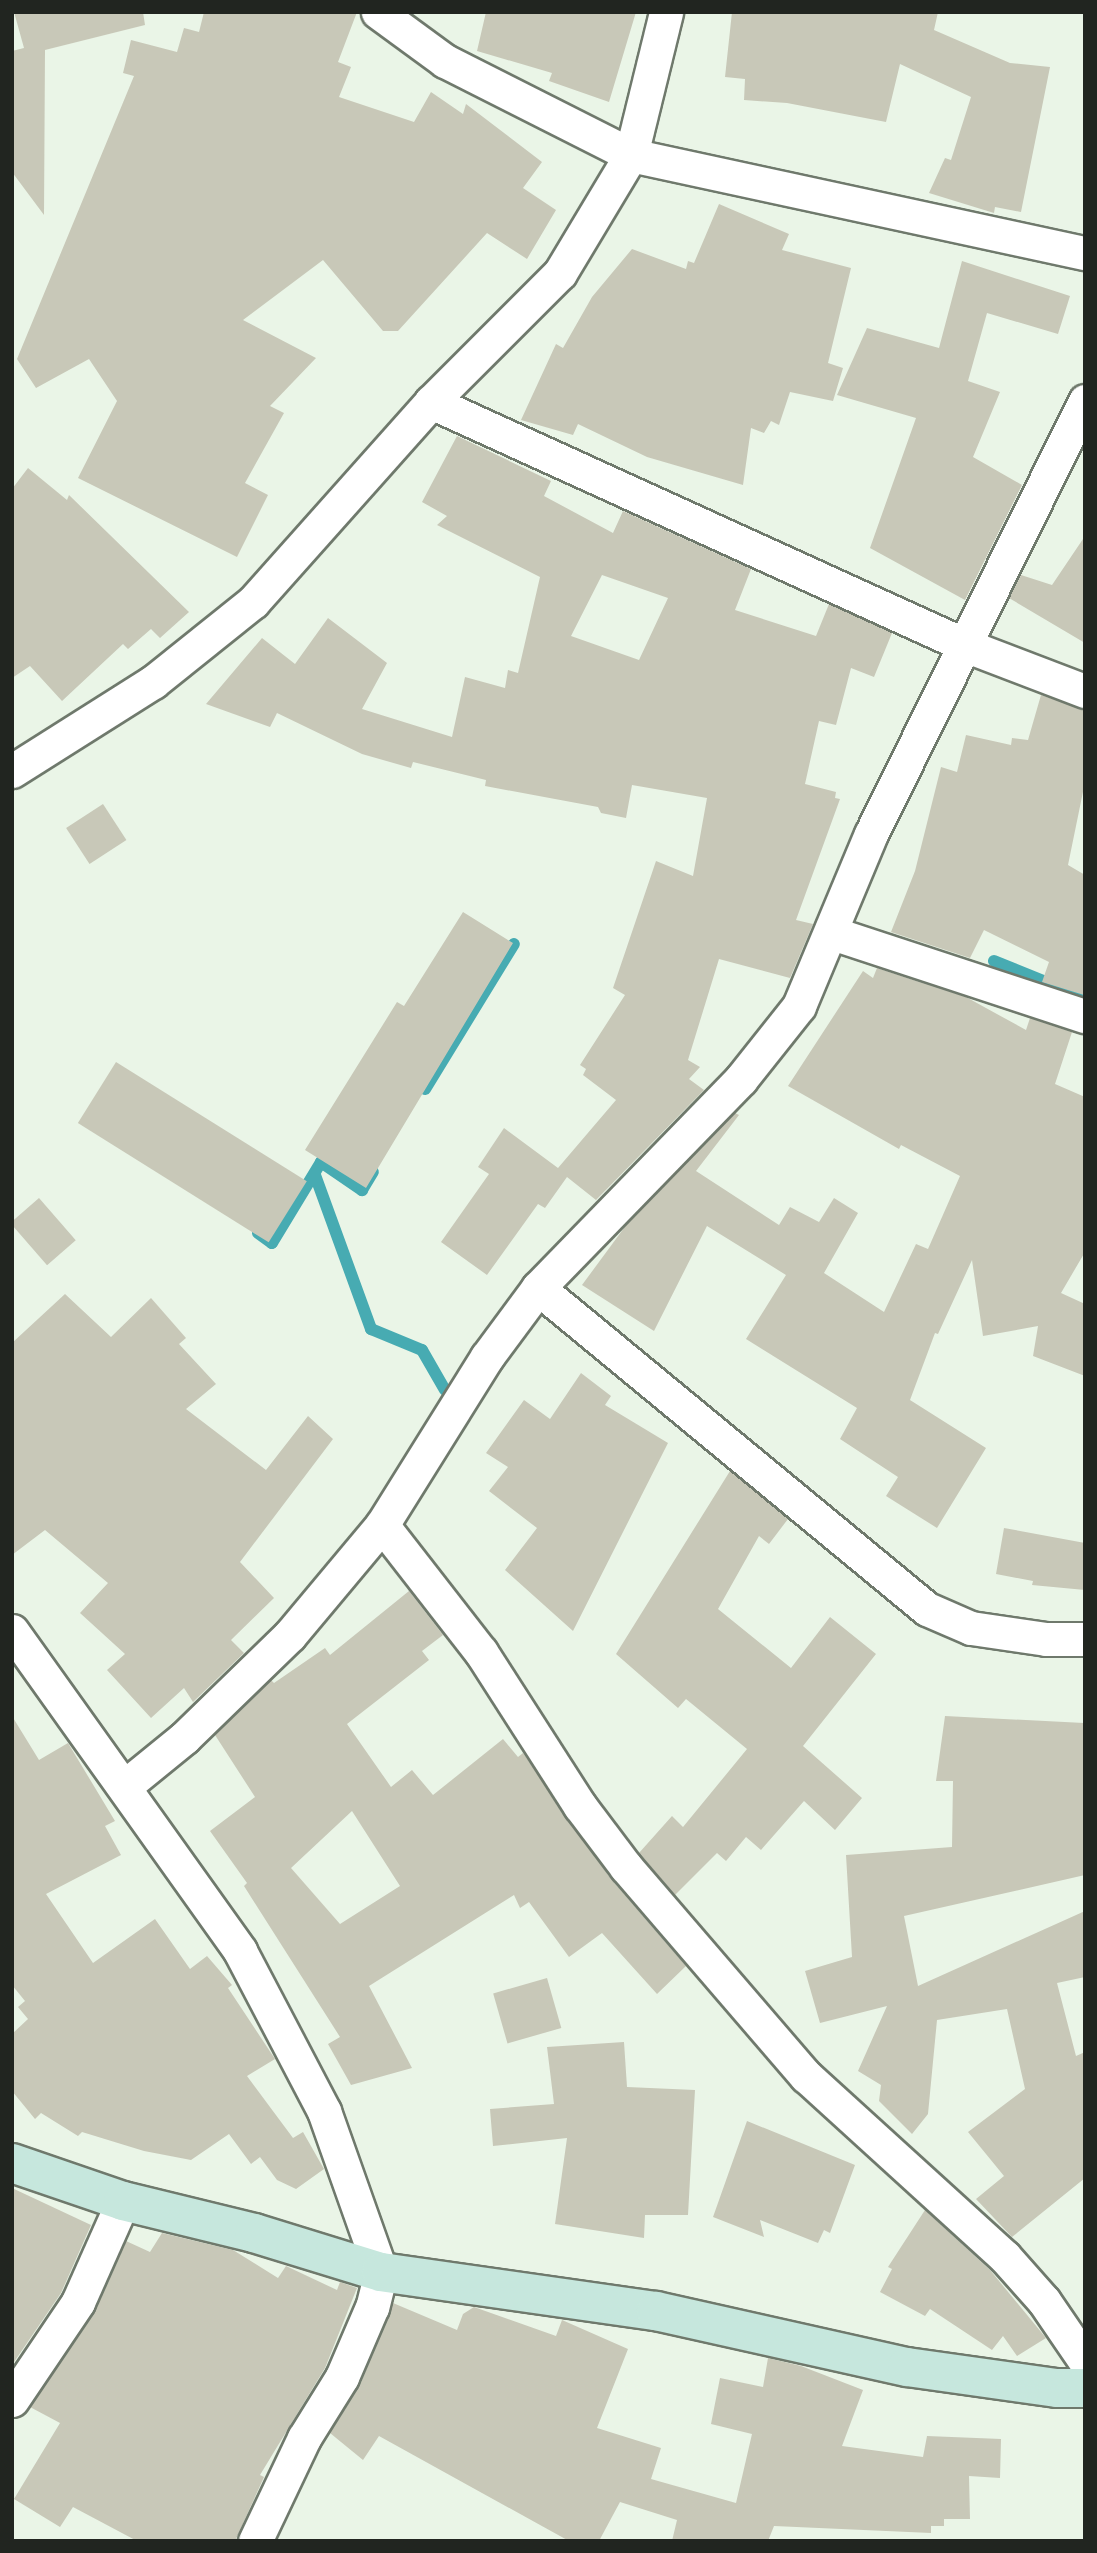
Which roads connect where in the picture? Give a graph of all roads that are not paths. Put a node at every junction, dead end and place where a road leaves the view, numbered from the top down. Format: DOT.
graph roads {
  1 [pos="378,12"];
  2 [pos="666,12"];
  3 [pos="631,155"];
  4 [pos="1085,253"];
  5 [pos="1085,401"];
  6 [pos="431,402"];
  7 [pos="967,646"];
  8 [pos="1085,691"];
  9 [pos="12,771"];
  10 [pos="832,933"];
  11 [pos="1085,1016"];
  12 [pos="538,1289"];
  13 [pos="383,1525"];
  14 [pos="12,1631"];
  15 [pos="1085,1639"];
  16 [pos="125,1786"];
  17 [pos="12,2163"];
  18 [pos="123,2201"];
  19 [pos="381,2272"];
  20 [pos="1085,2361"];
  21 [pos="1085,2388"];
  22 [pos="12,2400"];
  23 [pos="255,2541"];
  1 -- 3 [label="street"];
  2 -- 3 [label="street"];
  3 -- 4 [label="street"];
  3 -- 6 [label="street"];
  5 -- 7 [label="street"];
  6 -- 7 [label="street"];
  6 -- 9 [label="street"];
  7 -- 8 [label="street"];
  7 -- 10 [label="street"];
  10 -- 11 [label="street"];
  10 -- 12 [label="street"];
  12 -- 13 [label="street"];
  12 -- 15 [label="street"];
  13 -- 16 [label="street"];
  13 -- 20 [label="street"];
  14 -- 16 [label="street"];
  16 -- 19 [label="street"];
  17 -- 18 [label="main road"];
  18 -- 19 [label="main road"];
  18 -- 22 [label="street"];
  19 -- 21 [label="main road"];
  19 -- 23 [label="street"];
}
